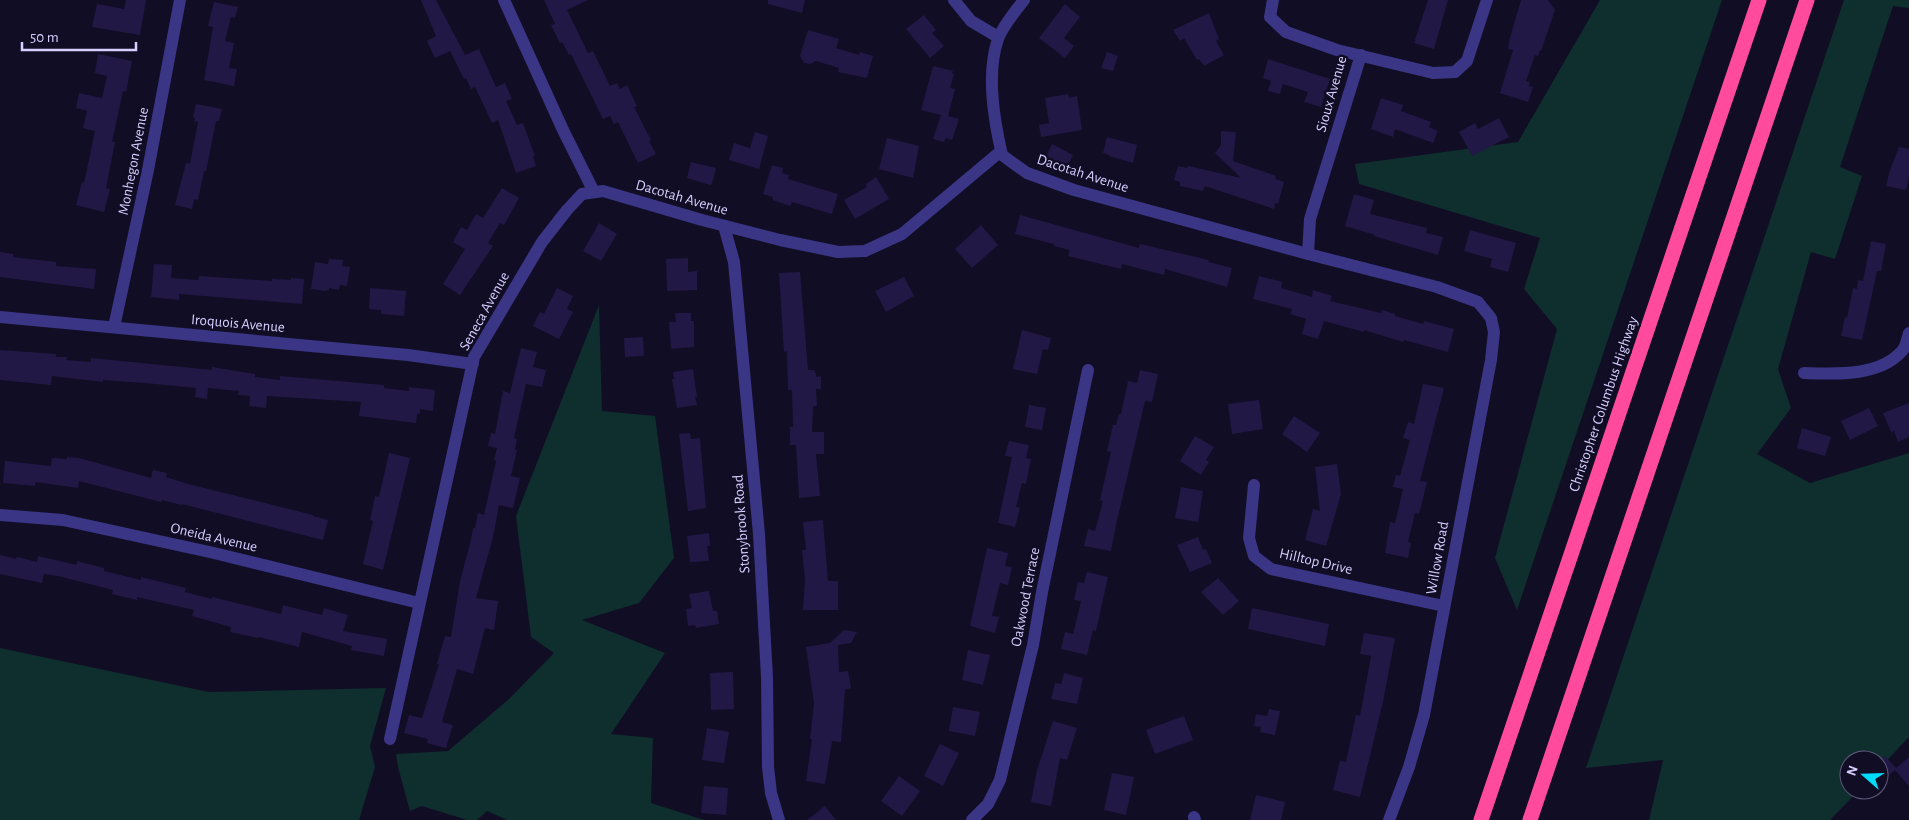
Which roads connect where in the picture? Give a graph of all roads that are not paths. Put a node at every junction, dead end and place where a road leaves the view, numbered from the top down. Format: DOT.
graph roads {
  1 [pos="180,0"];
  2 [pos="504,0"];
  3 [pos="954,0"];
  4 [pos="1024,0"];
  5 [pos="1272,0"];
  6 [pos="1487,0"];
  7 [pos="1759,0"];
  8 [pos="1807,0"];
  9 [pos="998,38"];
  10 [pos="1361,55"];
  11 [pos="1001,151"];
  12 [pos="594,192"];
  13 [pos="724,226"];
  14 [pos="1308,254"];
  15 [pos="1478,302"];
  16 [pos="0,317"];
  17 [pos="114,327"];
  18 [pos="1909,333"];
  19 [pos="473,364"];
  20 [pos="1088,370"];
  21 [pos="1804,373"];
  22 [pos="1254,486"];
  23 [pos="0,515"];
  24 [pos="419,603"];
  25 [pos="1444,606"];
  26 [pos="390,739"];
  27 [pos="779,820"];
  28 [pos="972,820"];
  29 [pos="1388,820"];
  30 [pos="1481,820"];
  31 [pos="1530,820"];
  1 -- 17 [label="street, Monhegon Avenue"];
  2 -- 12 [label="street"];
  3 -- 9 [label="street"];
  4 -- 9 [label="street"];
  5 -- 10 [label="street, Sioux Avenue"];
  6 -- 10 [label="street"];
  7 -- 30 [label="highway, Christopher Columbus Highway"];
  8 -- 31 [label="highway"];
  9 -- 11 [label="street"];
  10 -- 14 [label="street, Sioux Avenue"];
  11 -- 13 [label="street, Dacotah Avenue"];
  11 -- 14 [label="street, Dacotah Avenue"];
  12 -- 13 [label="street, Dacotah Avenue"];
  12 -- 19 [label="street, Seneca Avenue"];
  13 -- 27 [label="street, Stonybrook Road"];
  14 -- 15 [label="street, Dacotah Avenue"];
  15 -- 25 [label="street, Willow Road"];
  16 -- 17 [label="street, Iroquois Avenue"];
  17 -- 19 [label="street, Iroquois Avenue"];
  18 -- 21 [label="street"];
  19 -- 24 [label="street, Seneca Avenue"];
  20 -- 28 [label="street, Oakwood Terrace"];
  22 -- 25 [label="street, Hilltop Drive"];
  23 -- 24 [label="street, Oneida Avenue"];
  24 -- 26 [label="street, Seneca Avenue"];
  25 -- 29 [label="street, Willow Road"];
}
